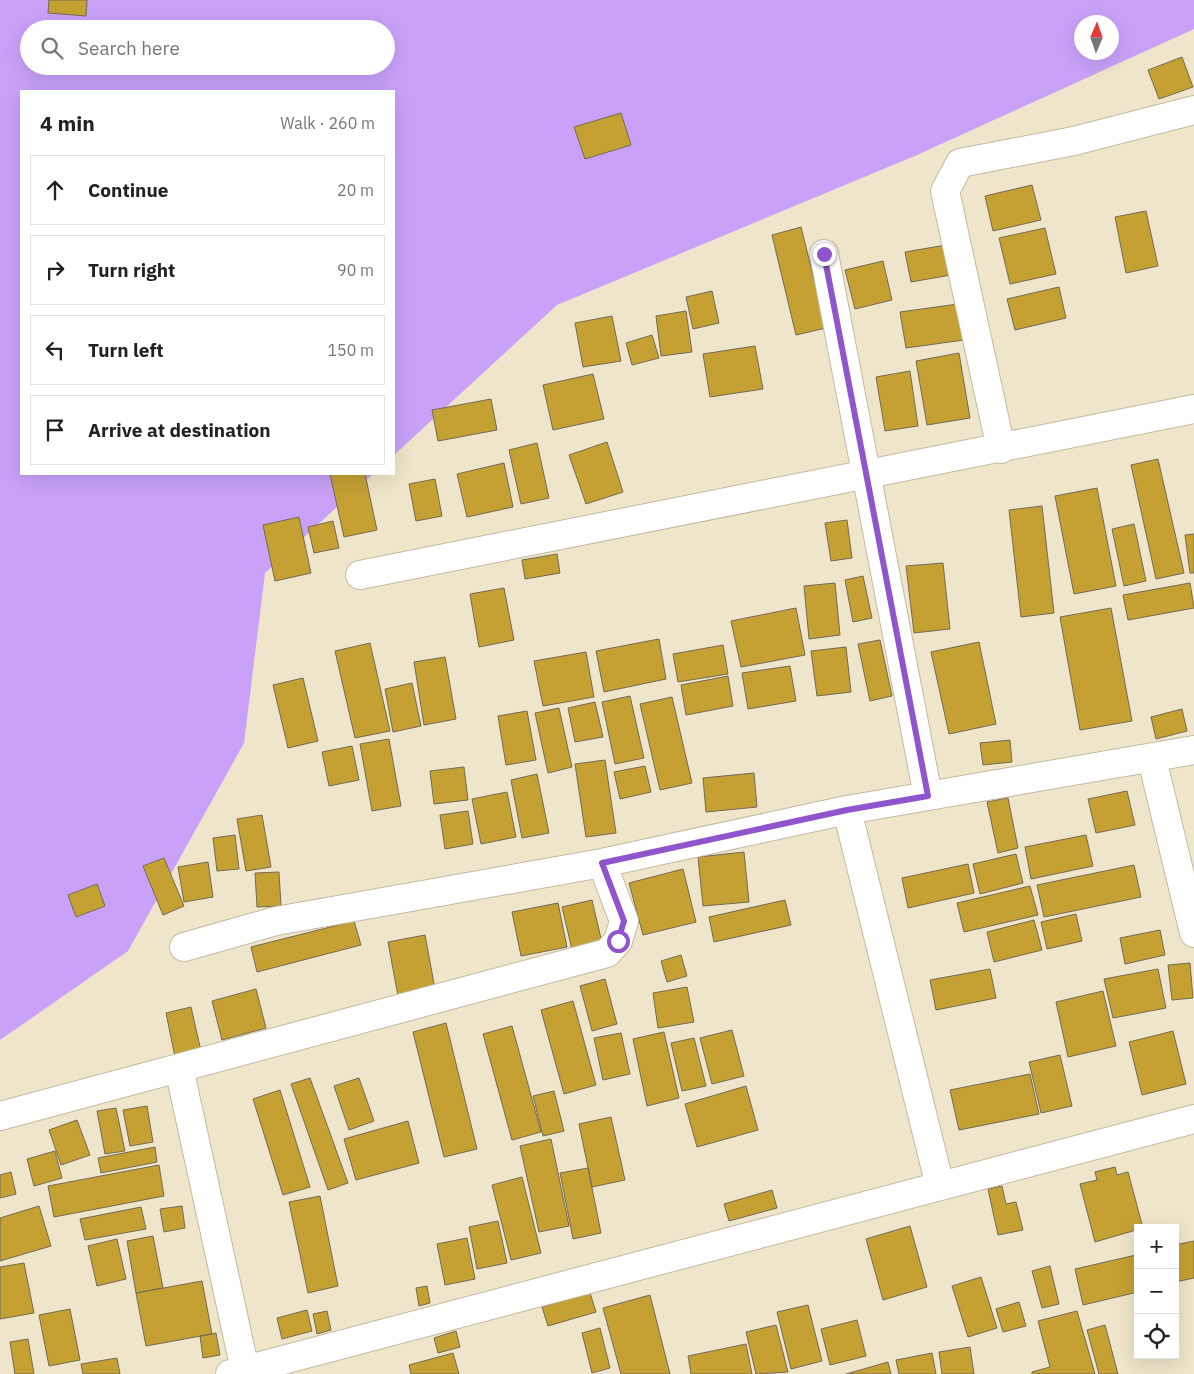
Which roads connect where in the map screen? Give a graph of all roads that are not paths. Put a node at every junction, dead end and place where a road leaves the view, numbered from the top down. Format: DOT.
graph roads {
  1 [pos="1194,110"];
  2 [pos="824,254"];
  3 [pos="1194,409"];
  4 [pos="1001,449"];
  5 [pos="866,474"];
  6 [pos="360,576"];
  7 [pos="1194,750"];
  8 [pos="1152,759"];
  9 [pos="928,796"];
  10 [pos="847,810"];
  11 [pos="602,863"];
  12 [pos="1194,933"];
  13 [pos="184,947"];
  14 [pos="179,1068"];
  15 [pos="0,1116"];
  16 [pos="1194,1119"];
  17 [pos="940,1186"];
  18 [pos="237,1372"];
  1 -- 4 [label="street"];
  2 -- 5 [label="street"];
  3 -- 4 [label="street"];
  4 -- 5 [label="street"];
  5 -- 6 [label="street"];
  5 -- 9 [label="street"];
  7 -- 8 [label="street"];
  8 -- 9 [label="street"];
  8 -- 12 [label="street"];
  9 -- 10 [label="street"];
  10 -- 11 [label="street"];
  10 -- 17 [label="street"];
  11 -- 13 [label="street"];
  11 -- 14 [label="street"];
  14 -- 15 [label="street"];
  14 -- 18 [label="street"];
  16 -- 17 [label="street"];
  17 -- 18 [label="street"];
}
